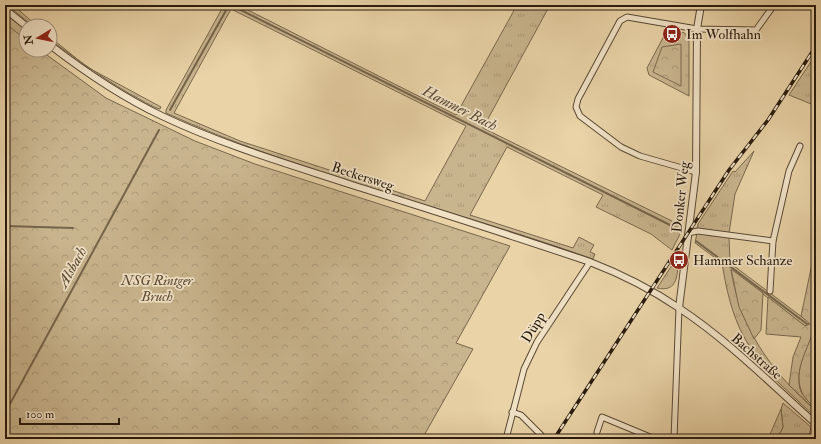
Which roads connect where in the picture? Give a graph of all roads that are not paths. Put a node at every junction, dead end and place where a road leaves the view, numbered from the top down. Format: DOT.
graph roads {
  1 [pos="701,5"];
  2 [pos="774,5"];
  3 [pos="5,9"];
  4 [pos="18,20"];
  5 [pos="697,29"];
  6 [pos="58,51"];
  7 [pos="800,146"];
  8 [pos="696,172"];
  9 [pos="688,233"];
  10 [pos="773,241"];
  11 [pos="590,262"];
  12 [pos="770,291"];
  13 [pos="679,308"];
  14 [pos="512,412"];
  15 [pos="816,424"];
  16 [pos="597,432"];
  17 [pos="541,434"];
  18 [pos="506,439"];
  19 [pos="655,439"];
  20 [pos="674,439"];
  1 -- 5 [label="street, Donker Weg"];
  2 -- 5 [label="street"];
  3 -- 4 [label="street"];
  5 -- 8 [label="street, Donker Weg"];
  5 -- 8 [label="street"];
  6 -- 11 [label="street, Beckersweg"];
  7 -- 10 [label="street"];
  8 -- 9 [label="street, Donker Weg"];
  9 -- 10 [label="street"];
  9 -- 13 [label="street, Donker Weg"];
  10 -- 12 [label="street"];
  11 -- 13 [label="street, Beckersweg"];
  11 -- 14 [label="street, Düpp"];
  13 -- 15 [label="street, Bachstraße"];
  13 -- 20 [label="street, Donker Weg"];
  14 -- 17 [label="street"];
  14 -- 18 [label="street, Düpp"];
  16 -- 19 [label="street"];
}
